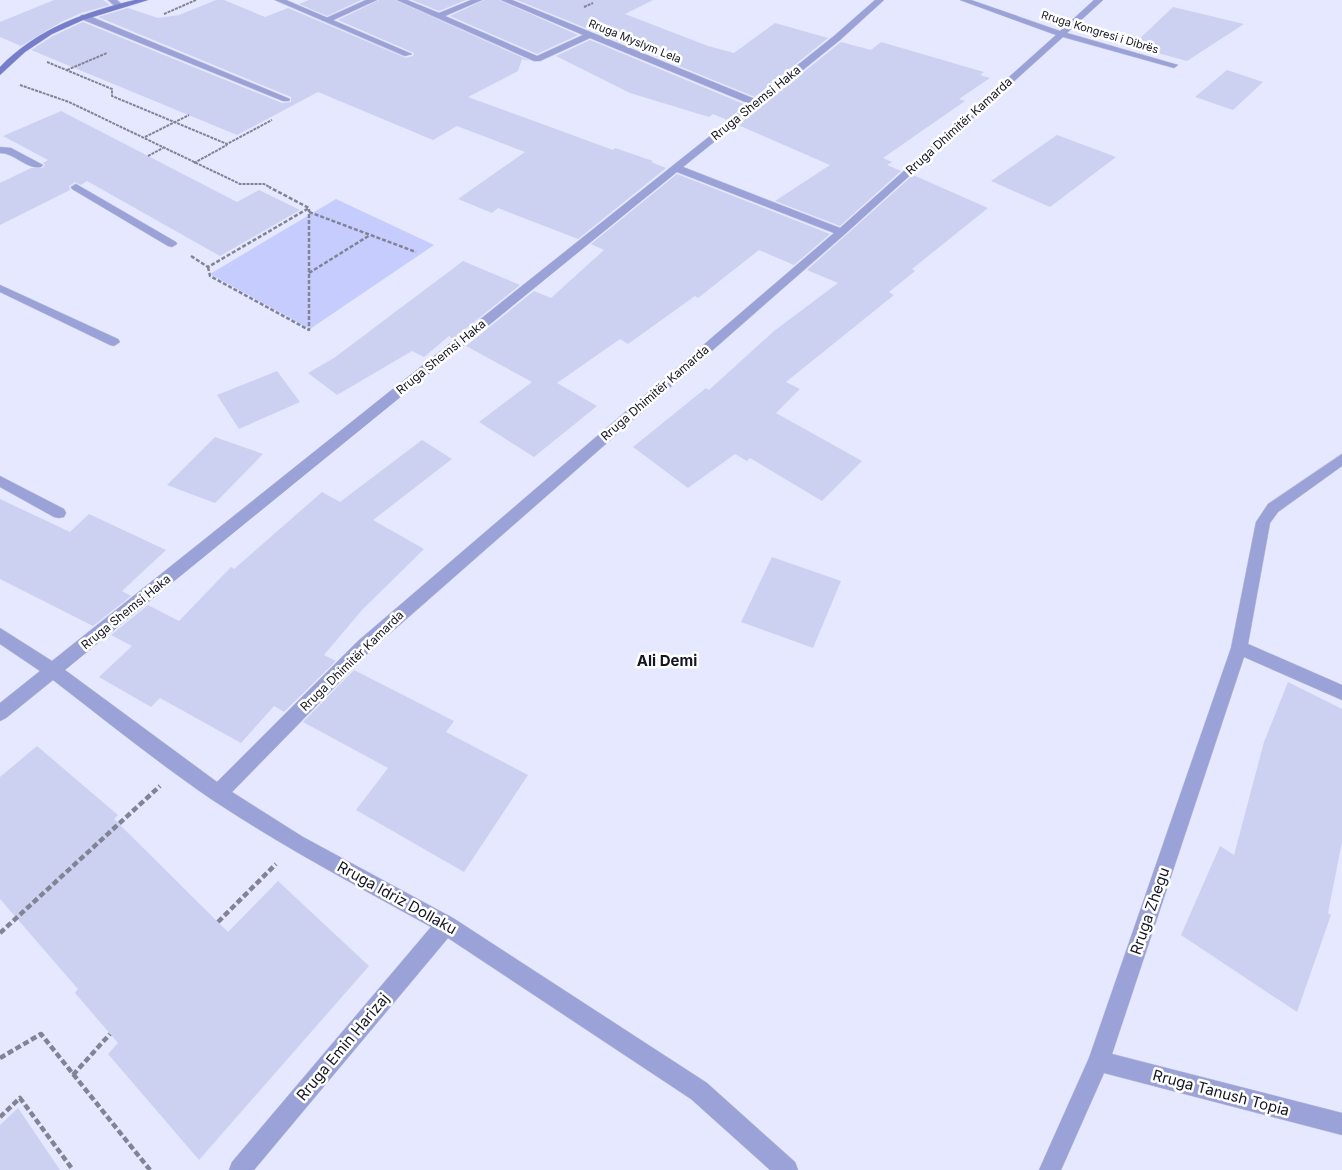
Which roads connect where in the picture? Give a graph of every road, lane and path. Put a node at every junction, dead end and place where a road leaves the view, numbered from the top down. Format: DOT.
graph roads {
  1 [pos="112,0"];
  2 [pos="144,0"];
  3 [pos="196,0"];
  4 [pos="279,0"];
  5 [pos="373,0"];
  6 [pos="401,0"];
  7 [pos="478,0"];
  8 [pos="505,0"];
  9 [pos="880,0"];
  10 [pos="964,0"];
  11 [pos="1099,0"];
  12 [pos="120,6"];
  13 [pos="160,16"];
  14 [pos="439,16"];
  15 [pos="84,18"];
  16 [pos="326,20"];
  17 [pos="589,34"];
  18 [pos="1061,34"];
  19 [pos="138,39"];
  20 [pos="20,52"];
  21 [pos="408,54"];
  22 [pos="1174,65"];
  23 [pos="67,71"];
  24 [pos="0,72"];
  25 [pos="17,84"];
  26 [pos="286,99"];
  27 [pos="756,103"];
  28 [pos="189,115"];
  29 [pos="274,119"];
  30 [pos="175,122"];
  31 [pos="145,138"];
  32 [pos="227,144"];
  33 [pos="164,148"];
  34 [pos="0,150"];
  35 [pos="148,156"];
  36 [pos="194,163"];
  37 [pos="38,165"];
  38 [pos="676,168"];
  39 [pos="76,187"];
  40 [pos="309,210"];
  41 [pos="840,232"];
  42 [pos="371,235"];
  43 [pos="172,244"];
  44 [pos="416,252"];
  45 [pos="208,267"];
  46 [pos="309,273"];
  47 [pos="0,288"];
  48 [pos="114,342"];
  49 [pos="1342,459"];
  50 [pos="0,481"];
  51 [pos="59,514"];
  52 [pos="0,635"];
  53 [pos="1239,648"];
  54 [pos="53,671"];
  55 [pos="1342,692"];
  56 [pos="0,713"];
  57 [pos="180,767"];
  58 [pos="218,793"];
  59 [pos="297,843"];
  60 [pos="218,922"];
  61 [pos="446,925"];
  62 [pos="0,933"];
  63 [pos="110,1034"];
  64 [pos="0,1058"];
  65 [pos="1100,1061"];
  66 [pos="73,1075"];
  67 [pos="0,1117"];
  68 [pos="1342,1124"];
  69 [pos="73,1170"];
  70 [pos="150,1170"];
  71 [pos="240,1170"];
  72 [pos="787,1170"];
  73 [pos="1050,1170"];
  1 -- 12 [label="street"];
  2 -- 12 [label="main road"];
  3 -- 13 [label="path"];
  4 -- 16 [label="street"];
  5 -- 16 [label="street"];
  6 -- 14 [label="street"];
  7 -- 14 [label="street"];
  8 -- 17 [label="street, Rruga Myslym Lela"];
  9 -- 27 [label="street, Rruga Shemsi Haka"];
  10 -- 18 [label="street, Rruga Kongresi i Dibrës"];
  11 -- 18 [label="street, Rruga Dhimitër Kamarda"];
  12 -- 15 [label="main road"];
  14 -- 17 [label="street"];
  15 -- 19 [label="street"];
  15 -- 20 [label="main road"];
  16 -- 21 [label="street"];
  17 -- 27 [label="street, Rruga Myslym Lela"];
  18 -- 22 [label="street, Rruga Kongresi i Dibrës"];
  18 -- 41 [label="street, Rruga Dhimitër Kamarda"];
  19 -- 23 [label="path"];
  19 -- 26 [label="street"];
  20 -- 23 [label="path"];
  20 -- 24 [label="main road"];
  23 -- 30 [label="path"];
  25 -- 31 [label="path"];
  27 -- 38 [label="street, Rruga Shemsi Haka"];
  28 -- 30 [label="path"];
  29 -- 32 [label="path"];
  30 -- 31 [label="path"];
  30 -- 32 [label="path"];
  31 -- 33 [label="path"];
  32 -- 36 [label="path"];
  33 -- 35 [label="path"];
  33 -- 36 [label="path"];
  34 -- 37 [label="street"];
  36 -- 40 [label="path"];
  38 -- 41 [label="street"];
  38 -- 54 [label="street, Rruga Shemsi Haka"];
  39 -- 43 [label="street"];
  40 -- 42 [label="path"];
  40 -- 45 [label="path"];
  40 -- 46 [label="path"];
  41 -- 58 [label="street, Rruga Dhimitër Kamarda"];
  42 -- 44 [label="path"];
  42 -- 46 [label="path"];
  43 -- 45 [label="path"];
  45 -- 46 [label="path"];
  47 -- 48 [label="street"];
  49 -- 53 [label="street, Rruga Zhegu"];
  50 -- 51 [label="street"];
  52 -- 54 [label="street, Rruga Idriz Dollaku"];
  53 -- 55 [label="street"];
  53 -- 65 [label="street, Rruga Zhegu"];
  54 -- 56 [label="street, Rruga Shemsi Haka"];
  54 -- 57 [label="street, Rruga Idriz Dollaku"];
  57 -- 58 [label="street, Rruga Idriz Dollaku"];
  57 -- 62 [label="path"];
  58 -- 59 [label="street, Rruga Idriz Dollaku"];
  59 -- 60 [label="path"];
  59 -- 61 [label="street, Rruga Idriz Dollaku"];
  61 -- 71 [label="street, Rruga Emin Harizaj"];
  61 -- 72 [label="street, Rruga Idriz Dollaku"];
  63 -- 66 [label="path"];
  64 -- 66 [label="path"];
  65 -- 68 [label="street, Rruga Tanush Topia"];
  65 -- 73 [label="street, Rruga Zhegu"];
  66 -- 70 [label="path"];
  67 -- 69 [label="path"];
}
